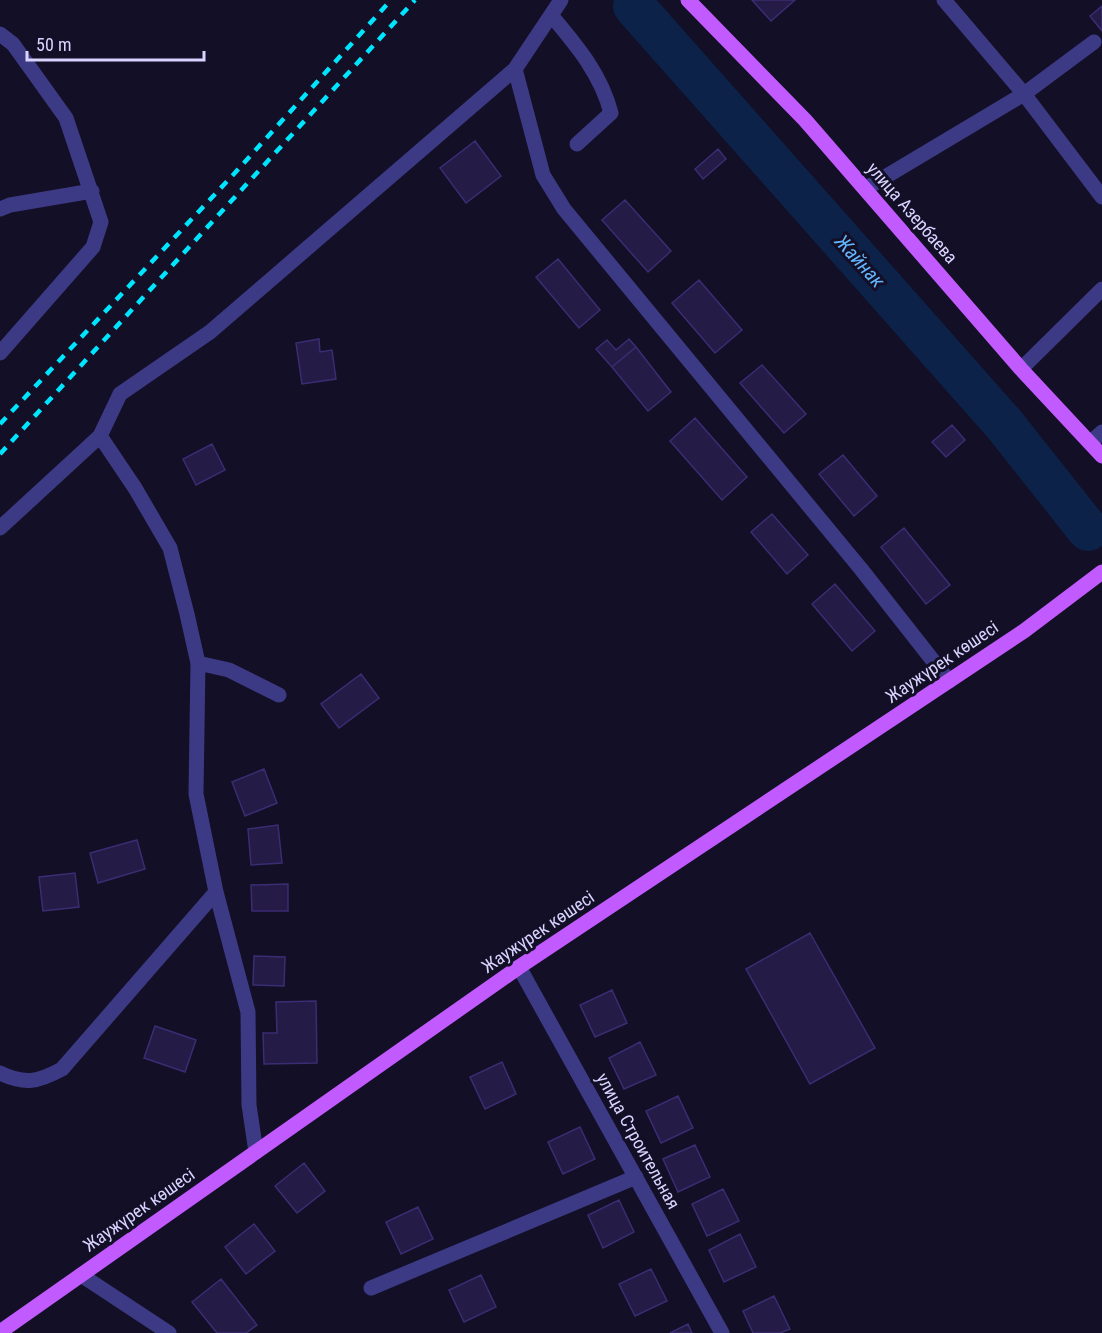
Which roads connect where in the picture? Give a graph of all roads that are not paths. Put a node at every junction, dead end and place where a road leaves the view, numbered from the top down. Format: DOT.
graph roads {
  1 [pos="561,0"];
  2 [pos="688,0"];
  3 [pos="944,0"];
  4 [pos="551,15"];
  5 [pos="0,34"];
  6 [pos="1094,42"];
  7 [pos="515,69"];
  8 [pos="1024,94"];
  9 [pos="577,144"];
  10 [pos="865,189"];
  11 [pos="92,191"];
  12 [pos="1102,197"];
  13 [pos="0,209"];
  14 [pos="1102,289"];
  15 [pos="0,353"];
  16 [pos="1021,369"];
  17 [pos="1102,432"];
  18 [pos="100,436"];
  19 [pos="1090,443"];
  20 [pos="1102,456"];
  21 [pos="0,528"];
  22 [pos="1102,572"];
  23 [pos="198,663"];
  24 [pos="949,681"];
  25 [pos="279,695"];
  26 [pos="216,892"];
  27 [pos="519,967"];
  28 [pos="0,1073"];
  29 [pos="256,1152"];
  30 [pos="636,1177"];
  31 [pos="81,1275"];
  32 [pos="371,1288"];
  33 [pos="0,1332"];
  34 [pos="169,1333"];
  35 [pos="722,1333"];
  1 -- 4 [label="street"];
  2 -- 10 [label="main road, улица Азербаева"];
  3 -- 8 [label="street"];
  4 -- 7 [label="street"];
  4 -- 9 [label="street"];
  5 -- 11 [label="street"];
  6 -- 8 [label="street"];
  7 -- 18 [label="street"];
  7 -- 24 [label="street"];
  8 -- 10 [label="street"];
  8 -- 12 [label="street"];
  10 -- 16 [label="main road, улица Азербаева"];
  11 -- 13 [label="street"];
  11 -- 15 [label="street"];
  14 -- 16 [label="street"];
  16 -- 19 [label="main road, улица Азербаева"];
  17 -- 19 [label="street"];
  18 -- 21 [label="street"];
  18 -- 23 [label="street"];
  19 -- 20 [label="main road, улица Азербаева"];
  22 -- 24 [label="main road, Жаужүрек көшесі"];
  23 -- 25 [label="street"];
  23 -- 26 [label="street"];
  24 -- 27 [label="main road, Жаужүрек көшесі"];
  26 -- 28 [label="street"];
  26 -- 29 [label="street"];
  27 -- 29 [label="main road, Жаужүрек көшесі"];
  27 -- 30 [label="street, улица Строительная"];
  29 -- 31 [label="main road, Жаужүрек көшесі"];
  30 -- 32 [label="street"];
  30 -- 35 [label="street, улица Строительная"];
  31 -- 33 [label="main road, Жаужүрек көшесі"];
  31 -- 34 [label="street"];
}
